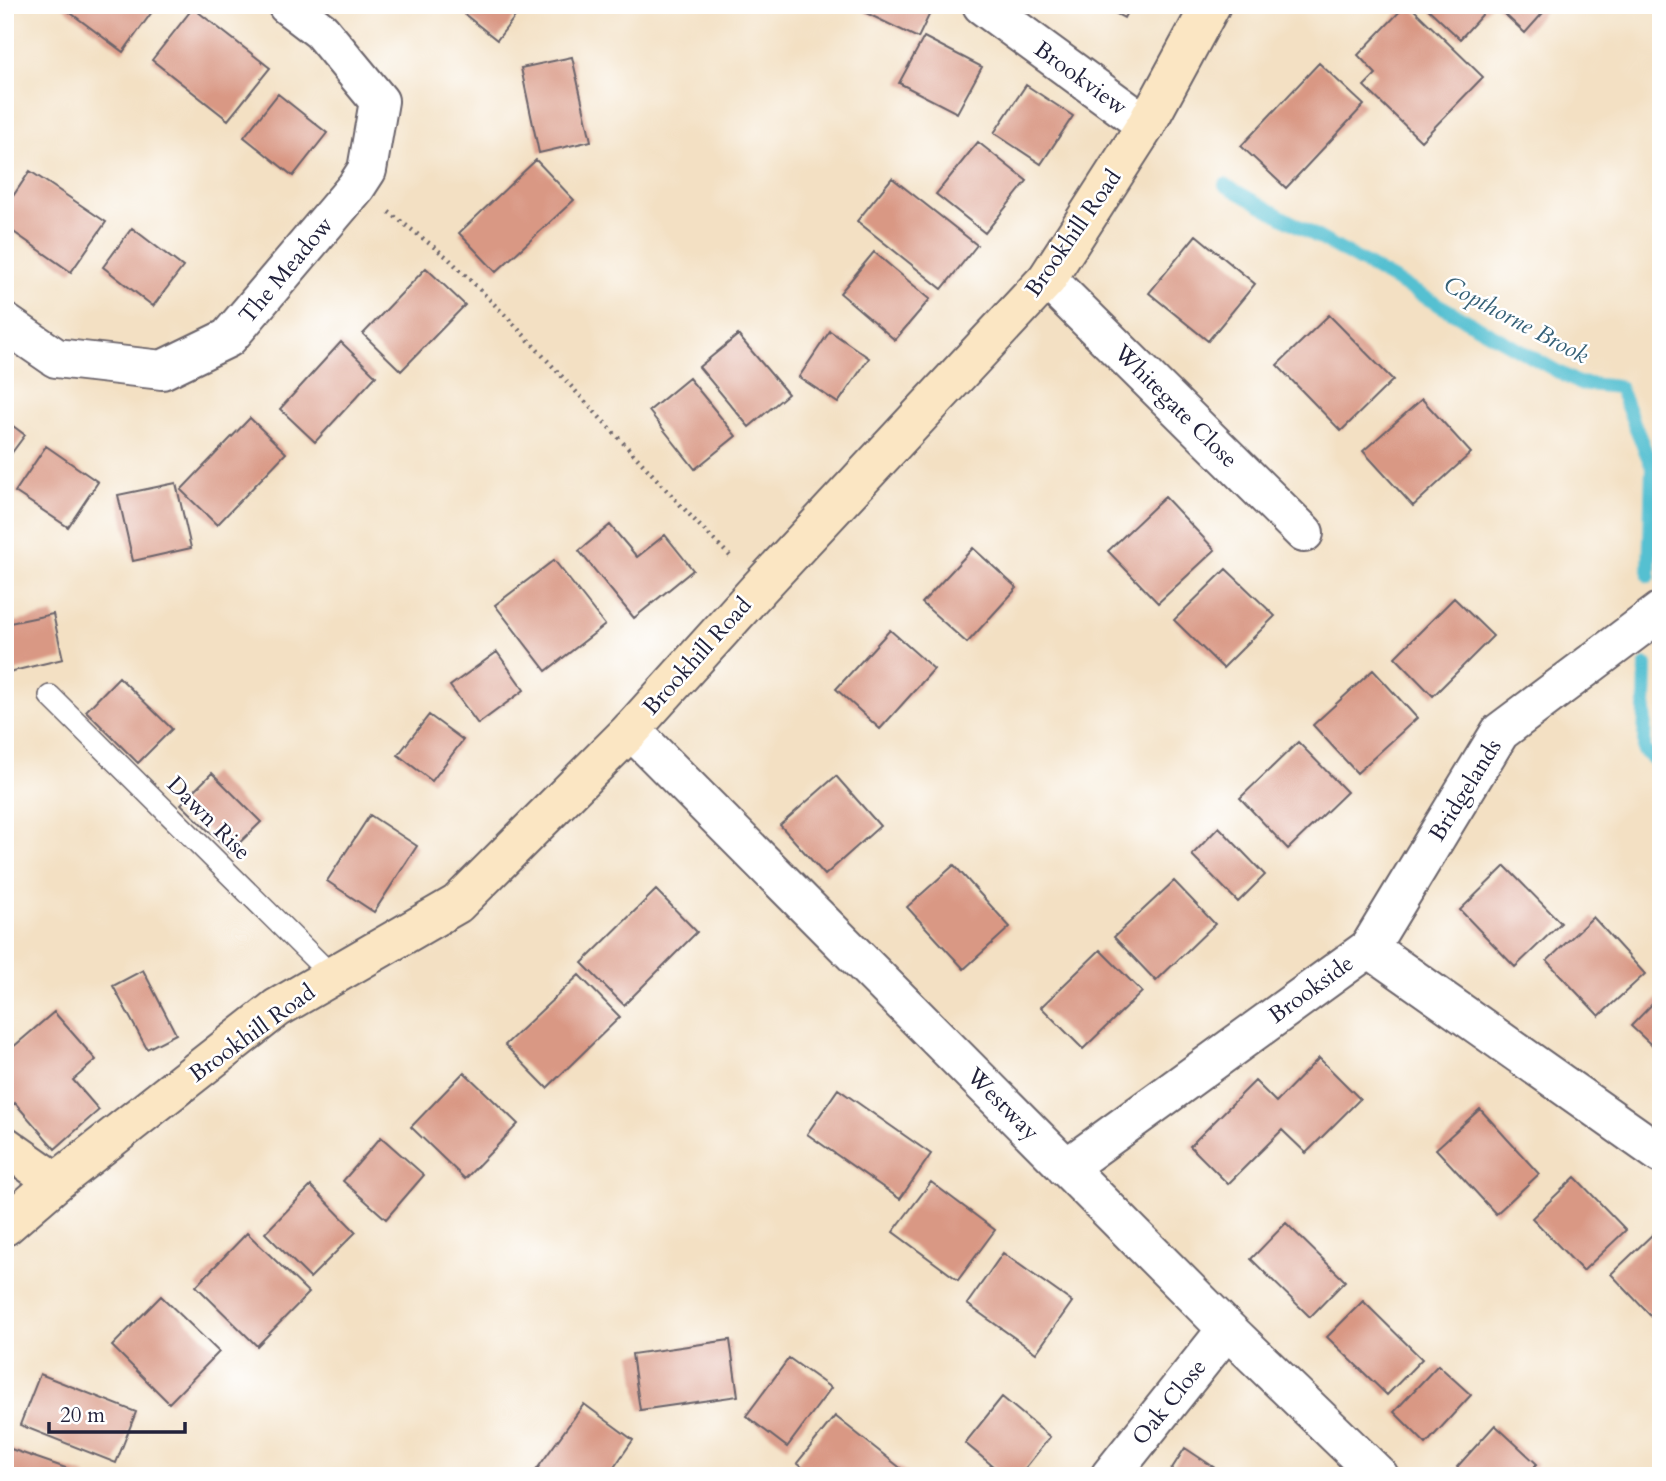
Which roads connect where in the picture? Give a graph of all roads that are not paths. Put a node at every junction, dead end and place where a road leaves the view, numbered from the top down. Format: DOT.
graph roads {
  1 [pos="287,5"];
  2 [pos="982,5"];
  3 [pos="1211,5"];
  4 [pos="1146,125"];
  5 [pos="1047,279"];
  6 [pos="5,323"];
  7 [pos="1304,533"];
  8 [pos="1661,611"];
  9 [pos="50,696"];
  10 [pos="631,730"];
  11 [pos="1368,948"];
  12 [pos="332,976"];
  13 [pos="5,1146"];
  14 [pos="1661,1154"];
  15 [pos="1066,1168"];
  16 [pos="57,1182"];
  17 [pos="5,1226"];
  18 [pos="1227,1329"];
  19 [pos="1110,1476"];
  20 [pos="1378,1476"];
  1 -- 6 [label="street, The Meadow"];
  2 -- 4 [label="street, Brookview"];
  3 -- 4 [label="street, Brookhill Road"];
  4 -- 5 [label="street, Brookhill Road"];
  5 -- 7 [label="street, Whitegate Close"];
  5 -- 10 [label="street, Brookhill Road"];
  8 -- 11 [label="street, Bridgelands"];
  9 -- 12 [label="lane, Dawn Rise"];
  10 -- 12 [label="street, Brookhill Road"];
  10 -- 15 [label="street, Westway"];
  11 -- 14 [label="street, Brookside"];
  11 -- 15 [label="street, Brookside"];
  12 -- 16 [label="street, Brookhill Road"];
  13 -- 16 [label="street"];
  15 -- 18 [label="street, Westway"];
  16 -- 17 [label="street, Brookhill Road"];
  18 -- 19 [label="street, Oak Close"];
  18 -- 20 [label="street, Westway"];
}
